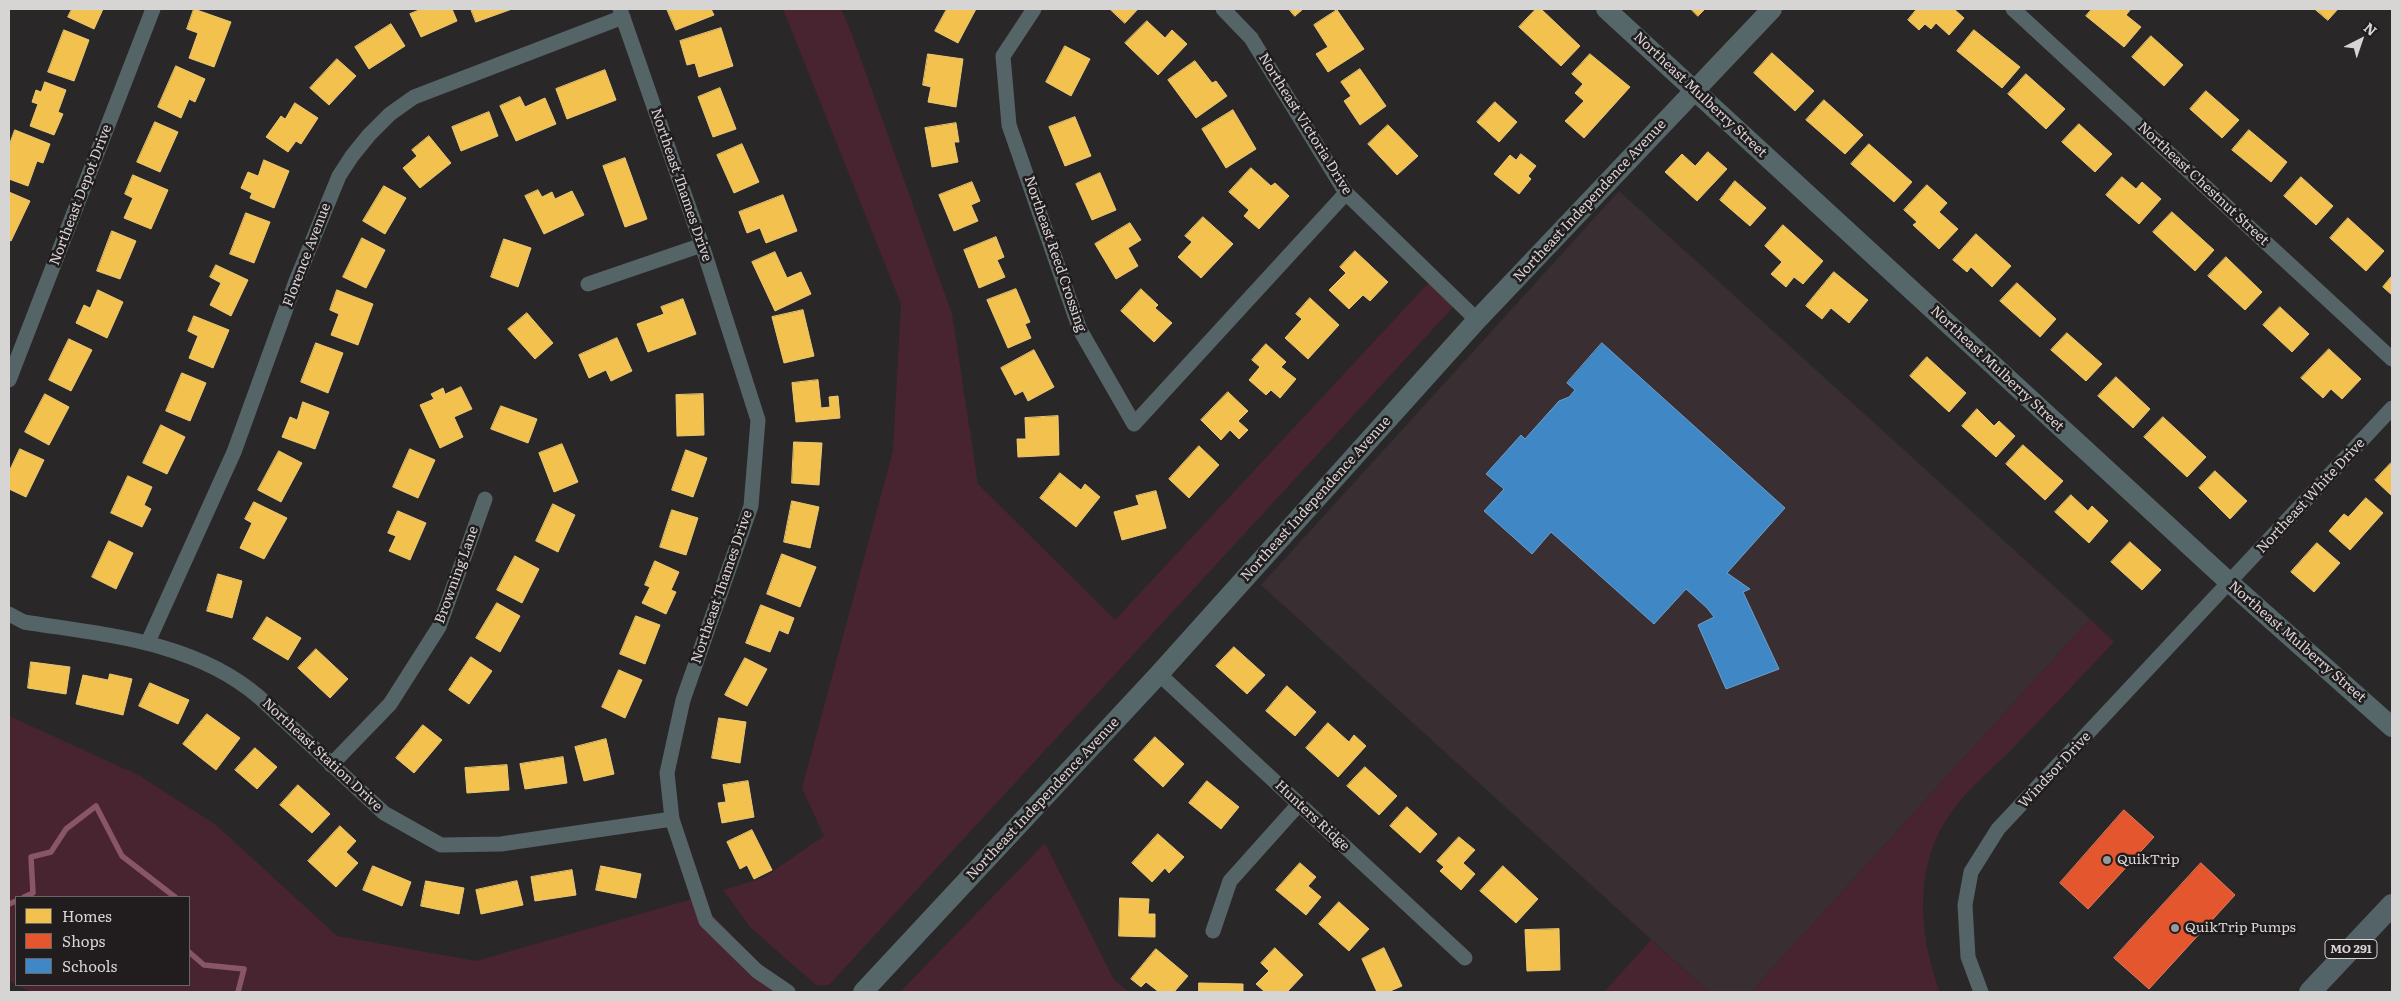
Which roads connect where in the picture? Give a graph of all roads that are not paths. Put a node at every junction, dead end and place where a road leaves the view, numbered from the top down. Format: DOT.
graph roads {
  1 [pos="152,9"];
  2 [pos="1034,9"];
  3 [pos="1223,9"];
  4 [pos="1606,9"];
  5 [pos="1772,9"];
  6 [pos="2013,9"];
  7 [pos="621,13"];
  8 [pos="1694,90"];
  9 [pos="1346,193"];
  10 [pos="702,245"];
  11 [pos="588,284"];
  12 [pos="1477,320"];
  13 [pos="2392,359"];
  14 [pos="9,380"];
  15 [pos="2392,408"];
  16 [pos="485,499"];
  17 [pos="2230,583"];
  18 [pos="9,614"];
  19 [pos="148,642"];
  20 [pos="1160,674"];
  21 [pos="2392,727"];
  22 [pos="331,765"];
  23 [pos="1299,804"];
  24 [pos="672,819"];
  25 [pos="2392,905"];
  26 [pos="1213,931"];
  27 [pos="1465,958"];
  28 [pos="788,992"];
  29 [pos="863,992"];
  30 [pos="1981,992"];
  31 [pos="2310,992"];
  1 -- 14 [label="street, Northeast Depot Drive"];
  2 -- 9 [label="street, Northeast Reed Crossing"];
  3 -- 9 [label="street, Northeast Victoria Drive"];
  4 -- 8 [label="street, Northeast Mulberry Street"];
  5 -- 8 [label="street, Northeast Independence Avenue"];
  6 -- 13 [label="street, Northeast Chestnut Street"];
  7 -- 10 [label="street, Northeast Thames Drive"];
  7 -- 19 [label="street, Florence Avenue"];
  8 -- 12 [label="street, Northeast Independence Avenue"];
  8 -- 17 [label="street, Northeast Mulberry Street"];
  9 -- 12 [label="street, Northeast Victoria Drive"];
  10 -- 11 [label="street"];
  10 -- 24 [label="street, Northeast Thames Drive"];
  12 -- 20 [label="street, Northeast Independence Avenue"];
  15 -- 17 [label="street, Northeast White Drive"];
  16 -- 22 [label="street, Browning Lane"];
  17 -- 21 [label="street, Northeast Mulberry Street"];
  17 -- 30 [label="street, Windsor Drive"];
  18 -- 19 [label="street, Northeast Station Drive"];
  19 -- 22 [label="street, Northeast Station Drive"];
  20 -- 23 [label="street, Hunters Ridge"];
  20 -- 29 [label="street, Northeast Independence Avenue"];
  22 -- 24 [label="street, Northeast Station Drive"];
  23 -- 26 [label="street"];
  23 -- 27 [label="street, Hunters Ridge"];
  24 -- 28 [label="street, Northeast Thames Drive"];
  25 -- 31 [label="main road, MO 291"];
}
